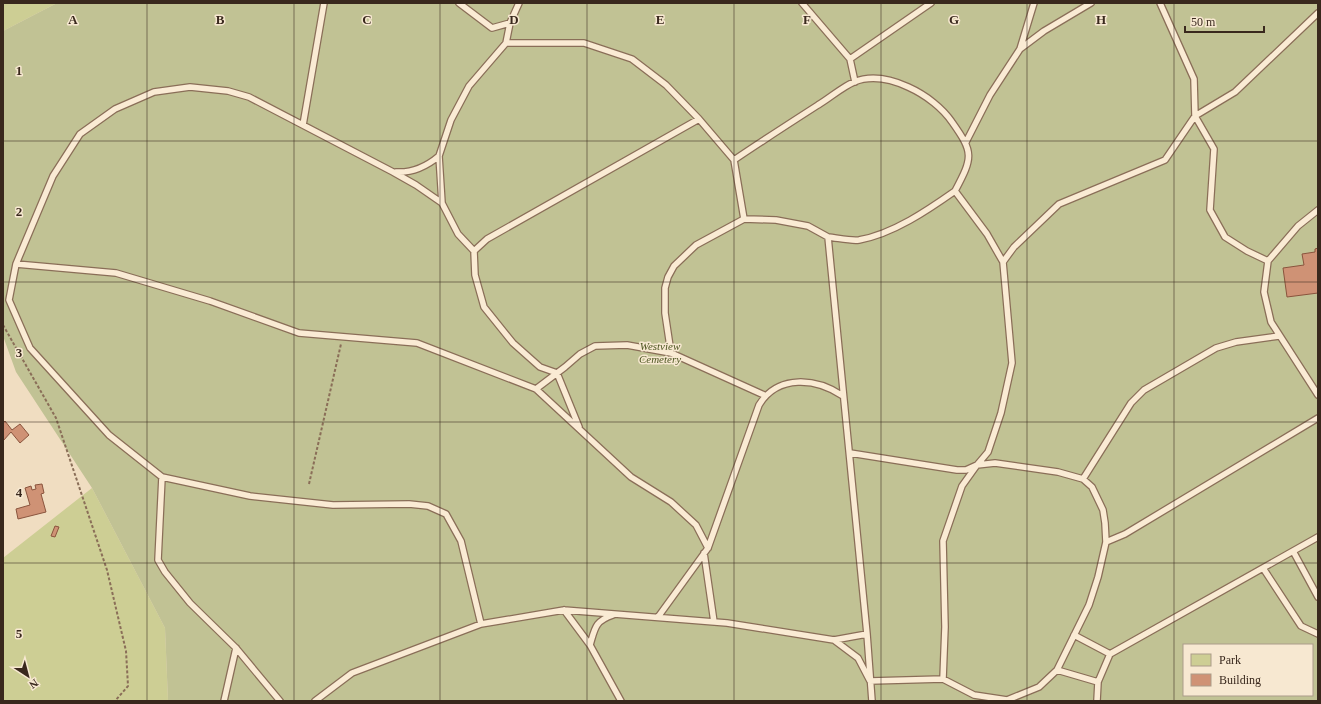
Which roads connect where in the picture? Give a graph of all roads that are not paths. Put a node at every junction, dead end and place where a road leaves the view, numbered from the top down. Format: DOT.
graph roads {
  1 [pos="324,3"];
  2 [pos="459,3"];
  3 [pos="519,3"];
  4 [pos="802,3"];
  5 [pos="931,3"];
  6 [pos="1034,3"];
  7 [pos="1091,3"];
  8 [pos="1160,3"];
  9 [pos="1318,13"];
  10 [pos="510,22"];
  11 [pos="506,43"];
  12 [pos="1020,49"];
  13 [pos="850,59"];
  14 [pos="855,82"];
  15 [pos="1195,116"];
  16 [pos="699,119"];
  17 [pos="303,125"];
  18 [pos="966,142"];
  19 [pos="439,156"];
  20 [pos="734,160"];
  21 [pos="393,172"];
  22 [pos="955,191"];
  23 [pos="442,203"];
  24 [pos="1318,210"];
  25 [pos="744,219"];
  26 [pos="828,236"];
  27 [pos="474,251"];
  28 [pos="1268,261"];
  29 [pos="1003,262"];
  30 [pos="16,264"];
  31 [pos="1279,336"];
  32 [pos="671,353"];
  33 [pos="557,373"];
  34 [pos="536,389"];
  35 [pos="764,395"];
  36 [pos="1318,395"];
  37 [pos="843,396"];
  38 [pos="1318,418"];
  39 [pos="581,430"];
  40 [pos="850,453"];
  41 [pos="977,465"];
  42 [pos="162,477"];
  43 [pos="1083,479"];
  44 [pos="1318,537"];
  45 [pos="1106,542"];
  46 [pos="706,550"];
  47 [pos="1293,551"];
  48 [pos="1264,568"];
  49 [pos="1318,597"];
  50 [pos="564,610"];
  51 [pos="617,614"];
  52 [pos="658,617"];
  53 [pos="714,622"];
  54 [pos="481,624"];
  55 [pos="867,634"];
  56 [pos="1318,634"];
  57 [pos="1074,635"];
  58 [pos="834,640"];
  59 [pos="590,645"];
  60 [pos="236,648"];
  61 [pos="1110,654"];
  62 [pos="1057,670"];
  63 [pos="943,679"];
  64 [pos="870,681"];
  65 [pos="1098,682"];
  66 [pos="1007,700"];
  67 [pos="224,701"];
  68 [pos="280,701"];
  69 [pos="315,701"];
  70 [pos="621,701"];
  71 [pos="872,701"];
  72 [pos="1096,701"];
  1 -- 17 [label="lane"];
  2 -- 10 [label="lane"];
  3 -- 10 [label="lane"];
  4 -- 13 [label="lane"];
  5 -- 13 [label="lane"];
  6 -- 12 [label="lane"];
  7 -- 12 [label="lane"];
  8 -- 15 [label="lane"];
  9 -- 15 [label="lane"];
  10 -- 11 [label="lane"];
  11 -- 16 [label="lane"];
  11 -- 19 [label="lane"];
  12 -- 18 [label="lane"];
  13 -- 14 [label="lane"];
  14 -- 18 [label="lane"];
  14 -- 20 [label="lane"];
  15 -- 28 [label="lane"];
  15 -- 29 [label="lane"];
  16 -- 20 [label="lane"];
  16 -- 27 [label="lane"];
  17 -- 21 [label="lane"];
  17 -- 30 [label="lane"];
  18 -- 22 [label="lane"];
  19 -- 21 [label="lane"];
  19 -- 23 [label="lane"];
  20 -- 25 [label="lane"];
  21 -- 23 [label="lane"];
  22 -- 26 [label="lane"];
  22 -- 29 [label="lane"];
  23 -- 27 [label="lane"];
  24 -- 28 [label="lane"];
  25 -- 26 [label="lane"];
  25 -- 32 [label="lane"];
  26 -- 37 [label="lane"];
  27 -- 33 [label="lane"];
  28 -- 31 [label="lane"];
  29 -- 41 [label="lane"];
  30 -- 34 [label="lane"];
  30 -- 42 [label="lane"];
  31 -- 36 [label="lane"];
  31 -- 43 [label="lane"];
  32 -- 33 [label="lane"];
  32 -- 35 [label="lane"];
  33 -- 34 [label="lane"];
  33 -- 39 [label="lane"];
  34 -- 39 [label="lane"];
  35 -- 37 [label="lane"];
  35 -- 46 [label="lane"];
  37 -- 40 [label="lane"];
  38 -- 45 [label="lane"];
  39 -- 46 [label="lane"];
  40 -- 41 [label="lane"];
  40 -- 55 [label="lane"];
  41 -- 43 [label="lane"];
  41 -- 63 [label="lane"];
  42 -- 54 [label="lane"];
  42 -- 60 [label="lane"];
  43 -- 45 [label="lane"];
  44 -- 47 [label="lane"];
  45 -- 57 [label="lane"];
  46 -- 52 [label="lane"];
  46 -- 53 [label="lane"];
  47 -- 48 [label="lane"];
  47 -- 49 [label="lane"];
  48 -- 56 [label="lane"];
  48 -- 61 [label="lane"];
  50 -- 51 [label="lane"];
  50 -- 54 [label="lane"];
  50 -- 59 [label="lane"];
  51 -- 52 [label="lane"];
  51 -- 59 [label="lane"];
  52 -- 53 [label="lane"];
  53 -- 58 [label="lane"];
  54 -- 69 [label="lane"];
  55 -- 58 [label="lane"];
  55 -- 64 [label="lane"];
  57 -- 61 [label="lane"];
  57 -- 62 [label="lane"];
  58 -- 64 [label="lane"];
  59 -- 70 [label="lane"];
  60 -- 67 [label="lane"];
  60 -- 68 [label="lane"];
  61 -- 65 [label="lane"];
  62 -- 65 [label="lane"];
  62 -- 66 [label="lane"];
  63 -- 64 [label="lane"];
  63 -- 66 [label="lane"];
  64 -- 71 [label="lane"];
  65 -- 72 [label="lane"];
}
